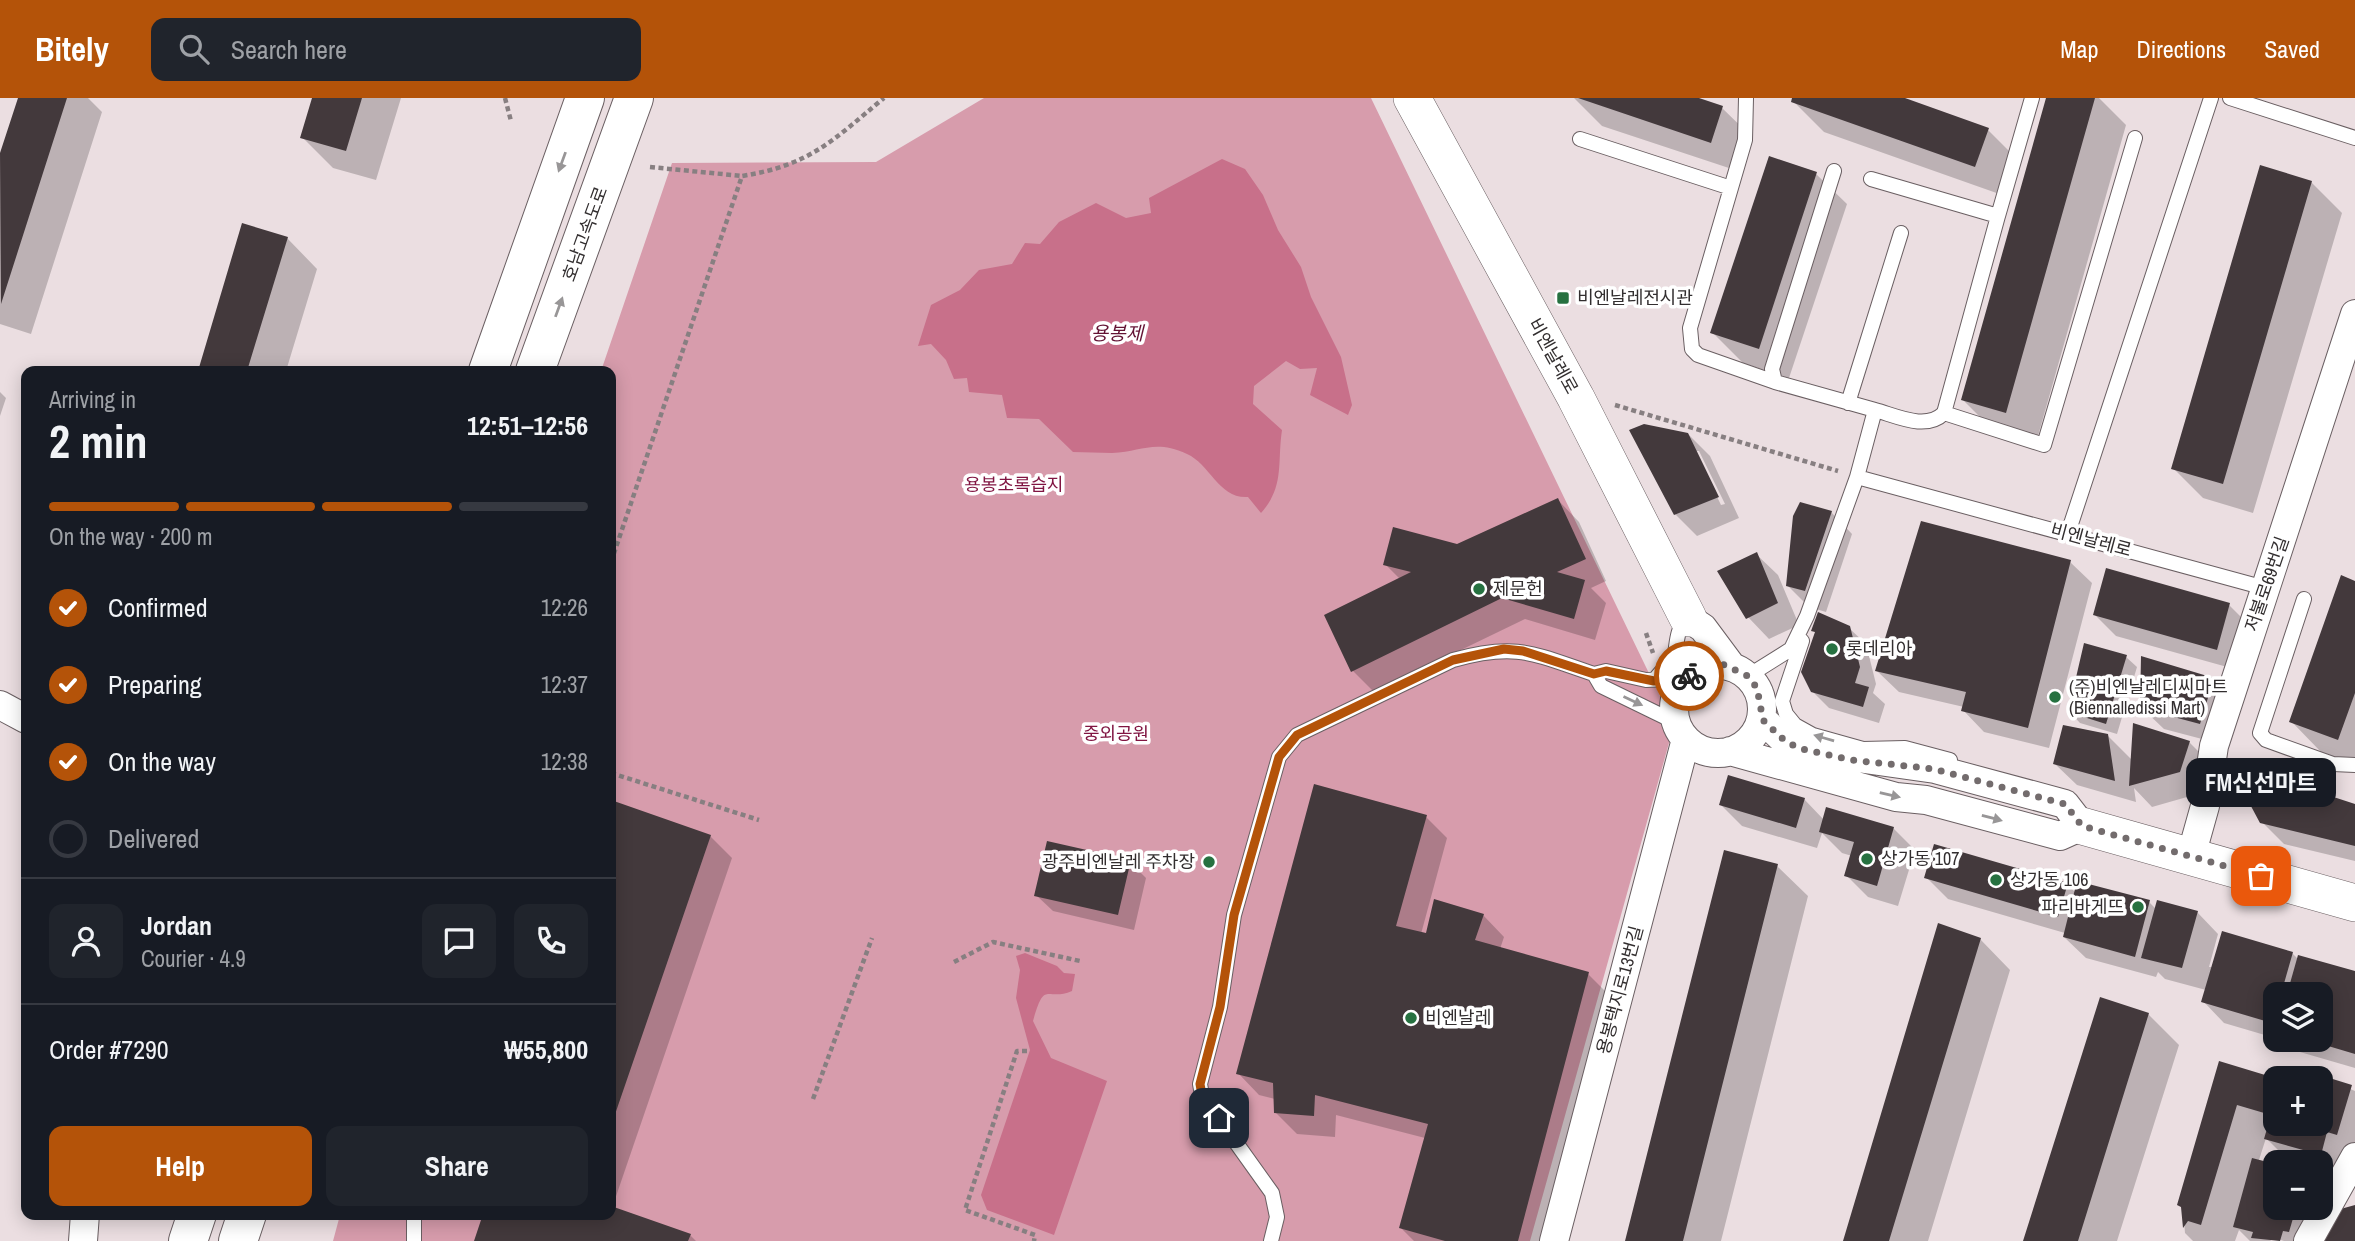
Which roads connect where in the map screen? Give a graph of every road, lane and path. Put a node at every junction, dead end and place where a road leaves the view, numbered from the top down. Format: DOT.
graph roads {
  1 [pos="505,98"];
  2 [pos="585,98"];
  3 [pos="634,98"];
  4 [pos="884,98"];
  5 [pos="1412,98"];
  6 [pos="1746,98"];
  7 [pos="2032,98"];
  8 [pos="2211,98"];
  9 [pos="2230,98"];
  10 [pos="511,121"];
  11 [pos="2134,138"];
  12 [pos="2355,138"];
  13 [pos="1580,139"];
  14 [pos="650,167"];
  15 [pos="1834,171"];
  16 [pos="742,176"];
  17 [pos="1871,179"];
  18 [pos="1731,188"];
  19 [pos="1998,216"];
  20 [pos="1901,233"];
  21 [pos="2355,314"];
  22 [pos="490,366"];
  23 [pos="538,366"];
  24 [pos="1775,382"];
  25 [pos="1576,398"];
  26 [pos="1848,403"];
  27 [pos="1875,410"];
  28 [pos="1944,413"];
  29 [pos="1857,477"];
  30 [pos="2068,533"];
  31 [pos="616,547"];
  32 [pos="2265,588"];
  33 [pos="2304,599"];
  34 [pos="1807,616"];
  35 [pos="1688,618"];
  36 [pos="1740,672"];
  37 [pos="1594,674"];
  38 [pos="1690,675"];
  39 [pos="1790,677"];
  40 [pos="1654,681"];
  41 [pos="0,705"];
  42 [pos="21,716"];
  43 [pos="1763,720"];
  44 [pos="1681,731"];
  45 [pos="1730,751"];
  46 [pos="2355,765"];
  47 [pos="616,775"];
  48 [pos="1931,781"];
  49 [pos="2075,817"];
  50 [pos="760,820"];
  51 [pos="2191,856"];
  52 [pos="2355,903"];
  53 [pos="872,938"];
  54 [pos="1080,961"];
  55 [pos="954,962"];
  56 [pos="1027,1051"];
  57 [pos="813,1099"];
  58 [pos="2352,1170"];
  59 [pos="85,1220"];
  60 [pos="195,1220"];
  61 [pos="245,1220"];
  62 [pos="414,1220"];
  63 [pos="83,1241"];
  64 [pos="188,1241"];
  65 [pos="238,1241"];
  66 [pos="414,1241"];
  67 [pos="1034,1241"];
  68 [pos="1270,1241"];
  69 [pos="1554,1241"];
  70 [pos="2308,1241"];
  1 -- 10 [label="path"];
  2 -- 22 [label="highway, one-way"];
  23 -- 3 [label="highway, 호남고속도로, one-way"];
  4 -- 16 [label="path"];
  5 -- 25 [label="street, 비엔날레로"];
  6 -- 18 [label="lane"];
  7 -- 19 [label="lane"];
  8 -- 30 [label="lane"];
  9 -- 12 [label="lane"];
  11 -- 28 [label="lane"];
  13 -- 18 [label="lane"];
  14 -- 16 [label="path"];
  15 -- 24 [label="lane"];
  16 -- 31 [label="path"];
  17 -- 19 [label="lane"];
  18 -- 24 [label="lane"];
  19 -- 28 [label="lane"];
  20 -- 26 [label="lane"];
  21 -- 32 [label="street, 저불로69번길"];
  24 -- 26 [label="lane"];
  25 -- 29 [label="path"];
  25 -- 35 [label="street, 비엔날레로"];
  26 -- 27 [label="lane"];
  27 -- 28 [label="lane"];
  27 -- 29 [label="lane"];
  29 -- 30 [label="lane, 비엔날레로"];
  29 -- 34 [label="lane"];
  30 -- 32 [label="lane, 비엔날레로"];
  32 -- 51 [label="street, 저불로69번길"];
  33 -- 46 [label="lane"];
  34 -- 36 [label="lane"];
  34 -- 39 [label="lane"];
  35 -- 36 [label="street"];
  35 -- 38 [label="street"];
  35 -- 40 [label="lane"];
  36 -- 38 [label="street"];
  36 -- 43 [label="street"];
  37 -- 40 [label="lane"];
  37 -- 44 [label="lane, one-way"];
  37 -- 68 [label="lane"];
  38 -- 40 [label="lane"];
  38 -- 44 [label="street"];
  39 -- 43 [label="lane"];
  49 -- 39 [label="lane, one-way"];
  41 -- 42 [label="street"];
  43 -- 45 [label="street"];
  43 -- 49 [label="street"];
  44 -- 45 [label="street"];
  44 -- 69 [label="street, 용봉택지로13번길"];
  45 -- 49 [label="street, one-way"];
  47 -- 50 [label="path"];
  48 -- 49 [label="lane"];
  49 -- 51 [label="street"];
  51 -- 52 [label="street"];
  53 -- 57 [label="path"];
  54 -- 55 [label="path"];
  56 -- 67 [label="path"];
  58 -- 70 [label="street"];
  59 -- 63 [label="street"];
  60 -- 64 [label="highway"];
  61 -- 65 [label="highway"];
  62 -- 66 [label="lane"];
}
